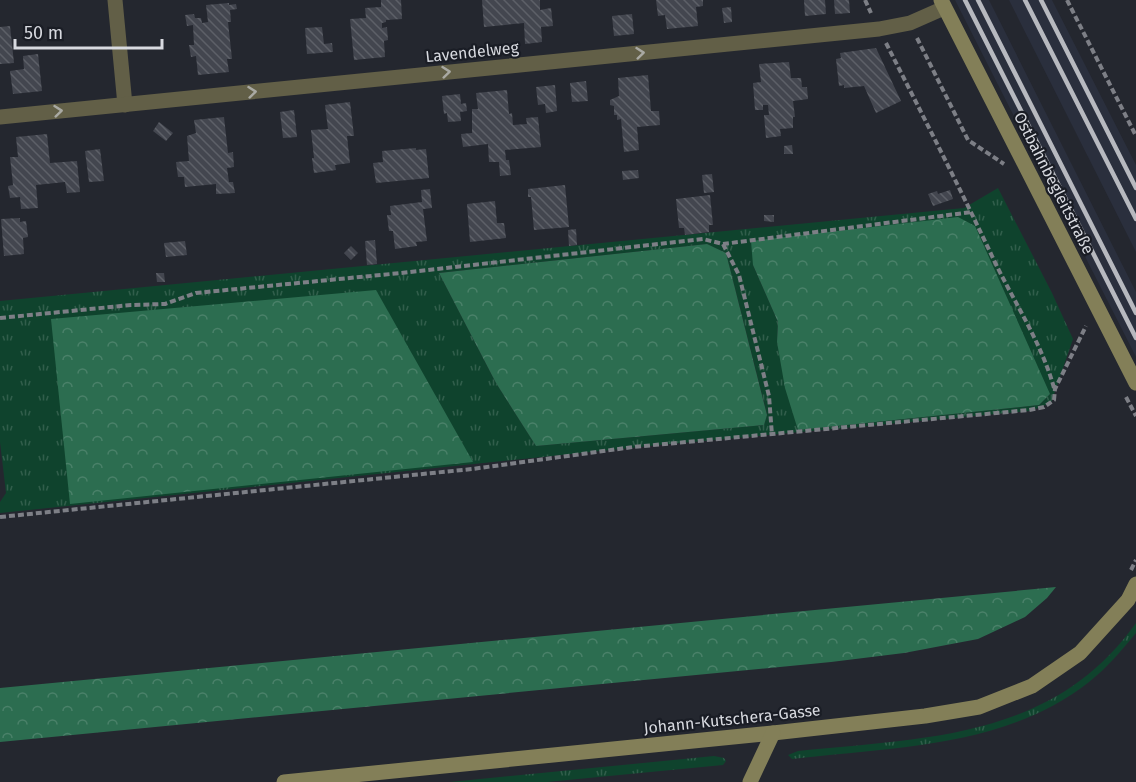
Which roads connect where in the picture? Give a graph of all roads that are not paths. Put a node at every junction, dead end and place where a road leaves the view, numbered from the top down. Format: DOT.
graph roads {
  1 [pos="115,0"];
  2 [pos="942,4"];
  3 [pos="125,105"];
  4 [pos="0,117"];
  5 [pos="1136,382"];
  6 [pos="1131,582"];
  7 [pos="773,733"];
  8 [pos="284,782"];
  9 [pos="750,782"];
  1 -- 3 [label="street"];
  3 -- 2 [label="street, Lavendelweg, one-way"];
  2 -- 5 [label="street, Ostbahnbegleitstraße"];
  4 -- 3 [label="street, Lavendelweg, one-way"];
  6 -- 7 [label="street, Johann-Kutschera-Gasse"];
  7 -- 8 [label="street, Johann-Kutschera-Gasse"];
  7 -- 9 [label="street"];
}
